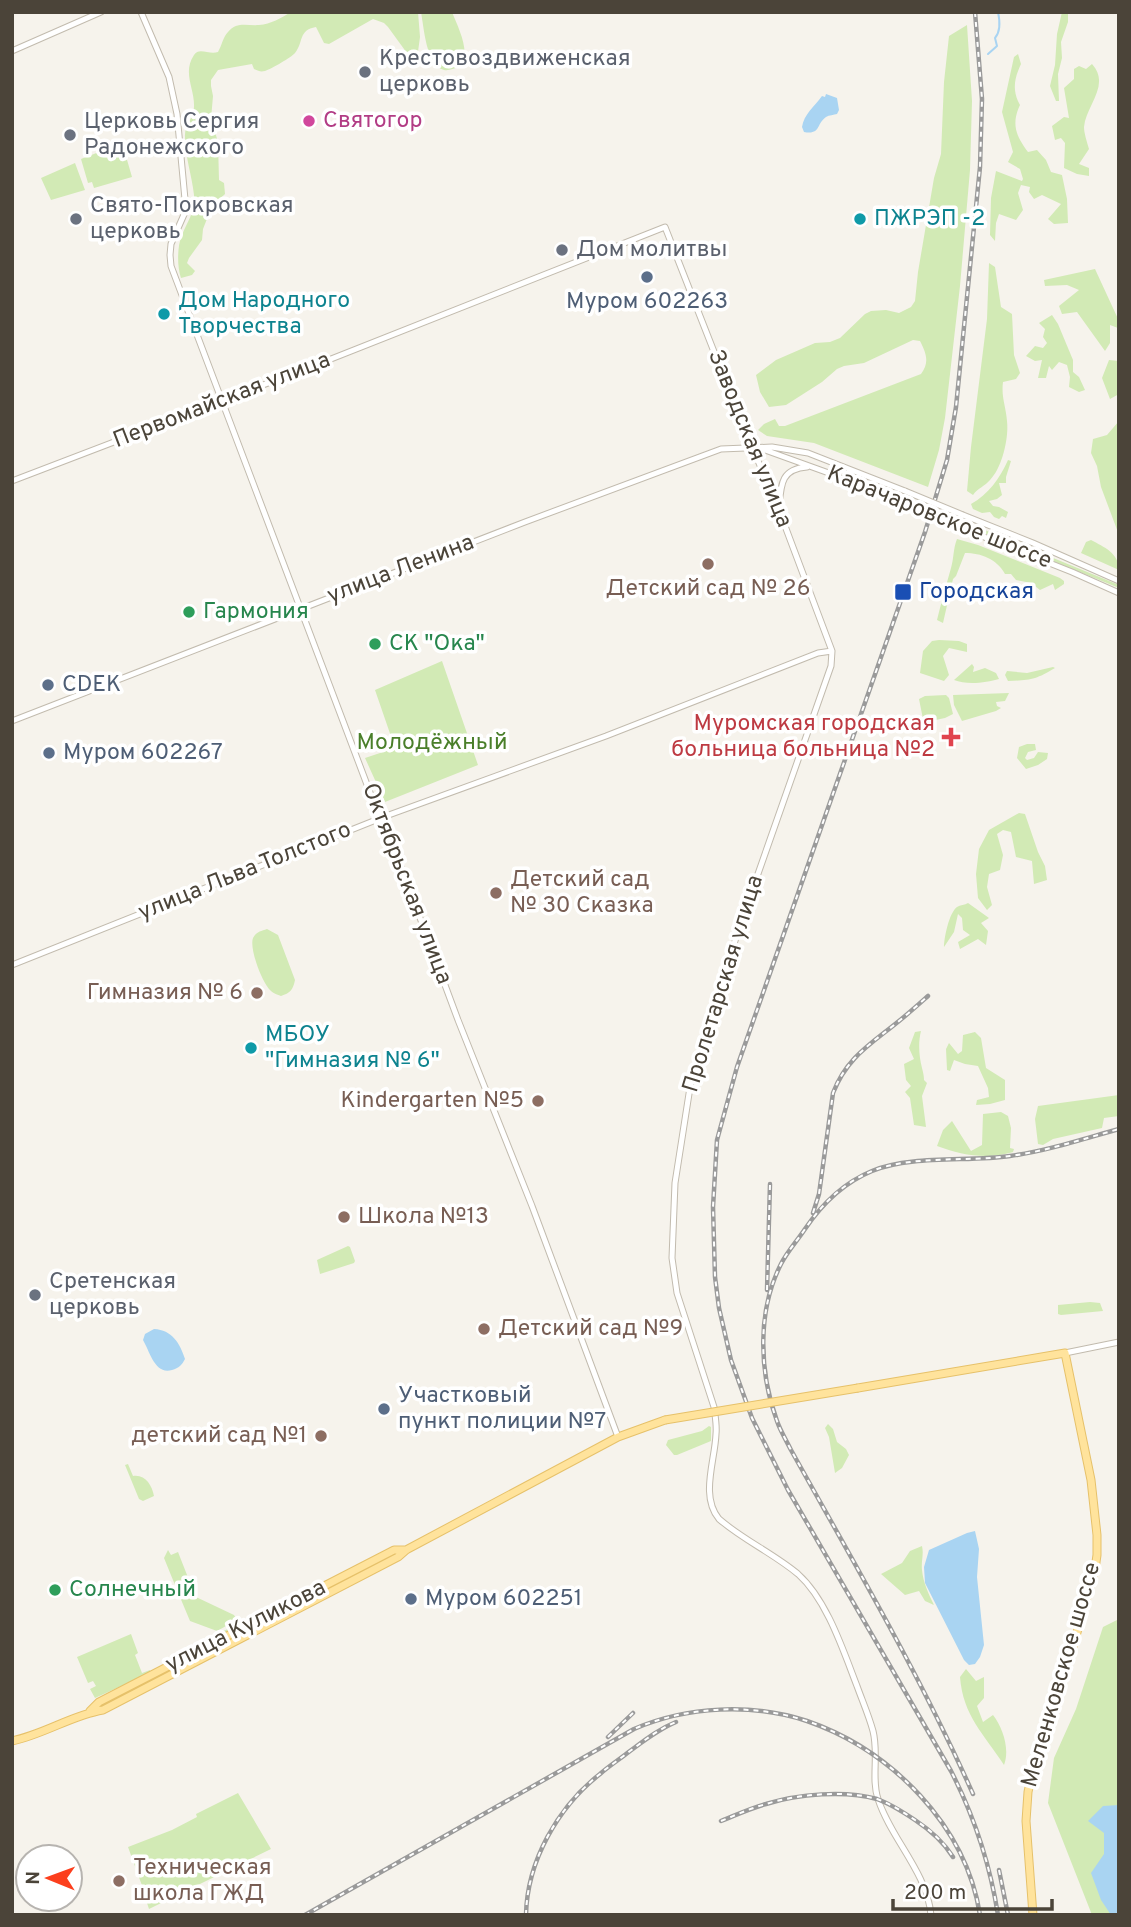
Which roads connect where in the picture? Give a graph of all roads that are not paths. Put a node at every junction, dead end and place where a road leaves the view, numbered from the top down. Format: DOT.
graph roads {
  1 [pos="101,12"];
  2 [pos="141,12"];
  3 [pos="12,51"];
  4 [pos="665,227"];
  5 [pos="221,402"];
  6 [pos="756,447"];
  7 [pos="785,449"];
  8 [pos="782,456"];
  9 [pos="813,467"];
  10 [pos="12,481"];
  11 [pos="779,510"];
  12 [pos="1119,582"];
  13 [pos="1119,593"];
  14 [pos="301,610"];
  15 [pos="832,651"];
  16 [pos="12,721"];
  17 [pos="380,818"];
  18 [pos="12,965"];
  19 [pos="1119,1342"];
  20 [pos="1065,1353"];
  21 [pos="618,1437"];
  22 [pos="12,1741"];
  23 [pos="931,1915"];
  24 [pos="1032,1915"];
  1 -- 3 [label="street"];
  2 -- 5 [label="street, Октябрьская улица"];
  4 -- 5 [label="street, Первомайская улица"];
  4 -- 6 [label="street, Заводская улица"];
  5 -- 10 [label="street, Первомайская улица"];
  5 -- 14 [label="street, Октябрьская улица"];
  6 -- 7 [label="street, Карачаровское шоссе"];
  6 -- 8 [label="street, Карачаровское шоссе"];
  6 -- 11 [label="street, Заводская улица"];
  6 -- 14 [label="street, улица Ленина"];
  7 -- 8 [label="street"];
  7 -- 12 [label="street, Карачаровское шоссе, bridge"];
  8 -- 9 [label="street, Карачаровское шоссе"];
  9 -- 11 [label="street"];
  9 -- 13 [label="street, Карачаровское шоссе, bridge"];
  11 -- 15 [label="street, Заводская улица"];
  14 -- 16 [label="street, улица Ленина"];
  14 -- 17 [label="street, Октябрьская улица"];
  15 -- 17 [label="street, улица Льва Толстого"];
  15 -- 23 [label="street, Пролетарская улица"];
  17 -- 18 [label="street, улица Льва Толстого"];
  17 -- 21 [label="street, Октябрьская улица"];
  19 -- 20 [label="street"];
  20 -- 21 [label="main road, улица Куликова, bridge"];
  20 -- 24 [label="main road, Меленковское шоссе"];
  21 -- 22 [label="main road, улица Куликова"];
}
